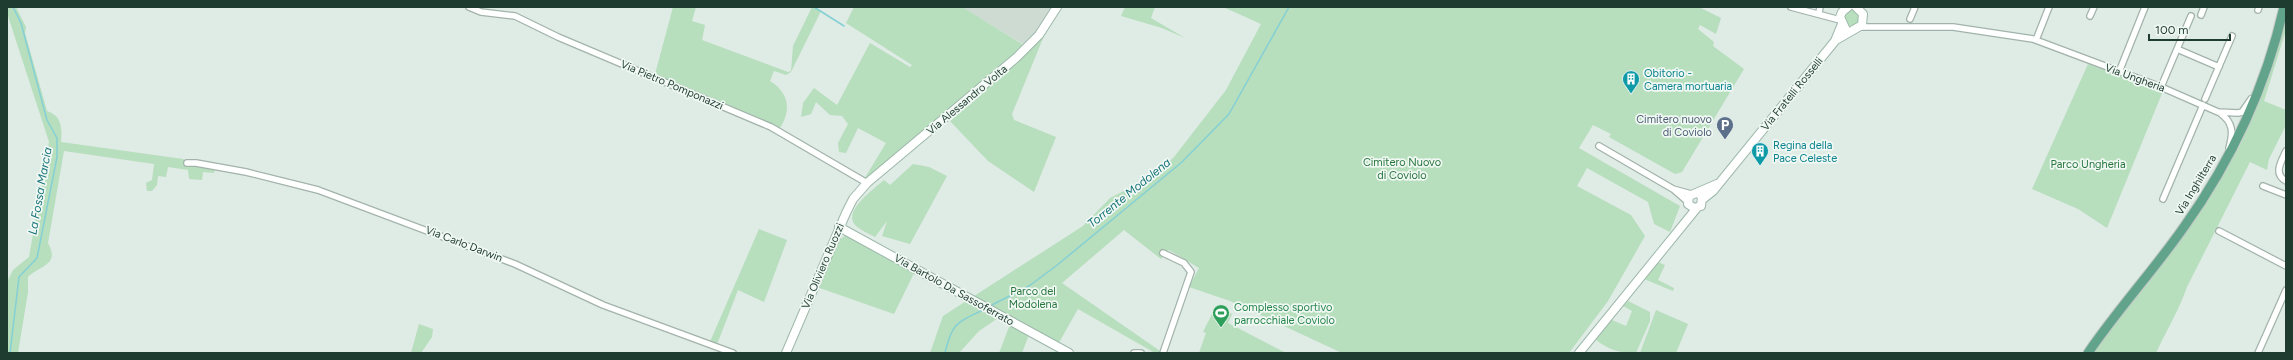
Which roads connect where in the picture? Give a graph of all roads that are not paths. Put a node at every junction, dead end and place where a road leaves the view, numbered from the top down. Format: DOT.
graph roads {
  1 [pos="469,7"];
  2 [pos="1057,7"];
  3 [pos="1791,7"];
  4 [pos="1856,7"];
  5 [pos="1915,7"];
  6 [pos="2049,7"];
  7 [pos="2094,7"];
  8 [pos="2146,7"];
  9 [pos="2204,7"];
  10 [pos="2284,7"];
  11 [pos="1846,8"];
  12 [pos="1821,12"];
  13 [pos="2201,15"];
  14 [pos="2090,16"];
  15 [pos="2191,16"];
  16 [pos="1910,19"];
  17 [pos="1861,20"];
  18 [pos="1841,22"];
  19 [pos="2016,36"];
  20 [pos="2232,36"];
  21 [pos="2036,40"];
  22 [pos="1835,41"];
  23 [pos="2051,46"];
  24 [pos="2177,49"];
  25 [pos="2219,67"];
  26 [pos="2119,72"];
  27 [pos="2161,87"];
  28 [pos="2258,89"];
  29 [pos="2206,99"];
  30 [pos="2203,105"];
  31 [pos="2218,112"];
  32 [pos="1599,146"];
  33 [pos="2286,151"];
  34 [pos="187,163"];
  35 [pos="2222,166"];
  36 [pos="2286,181"];
  37 [pos="867,183"];
  38 [pos="2263,186"];
  39 [pos="2286,195"];
  40 [pos="2163,199"];
  41 [pos="1694,201"];
  42 [pos="839,227"];
  43 [pos="2219,231"];
  44 [pos="1163,253"];
  45 [pos="2286,266"];
  46 [pos="2286,290"];
  47 [pos="733,353"];
  48 [pos="786,353"];
  49 [pos="1069,353"];
  50 [pos="1134,353"];
  51 [pos="1141,353"];
  52 [pos="1163,353"];
  53 [pos="1579,353"];
  54 [pos="2088,353"];
  55 [pos="2258,353"];
  1 -- 37 [label="street, Via Pietro Pomponazzi"];
  2 -- 37 [label="street, Via Alessandro Volta"];
  3 -- 12 [label="street"];
  4 -- 17 [label="street"];
  5 -- 16 [label="street"];
  6 -- 21 [label="street"];
  7 -- 14 [label="street"];
  8 -- 26 [label="street"];
  9 -- 13 [label="street"];
  10 -- 28 [label="main road, Via Inghilterra"];
  11 -- 12 [label="street"];
  11 -- 18 [label="street, Via Fratelli Rosselli"];
  12 -- 18 [label="street"];
  15 -- 24 [label="street"];
  17 -- 18 [label="street"];
  17 -- 19 [label="street, Via Ungheria"];
  17 -- 22 [label="street, Via Fratelli Rosselli"];
  18 -- 22 [label="street, Via Fratelli Rosselli"];
  19 -- 21 [label="street, Via Ungheria"];
  19 -- 23 [label="street, Via Ungheria"];
  20 -- 25 [label="street"];
  21 -- 23 [label="street, Via Ungheria"];
  22 -- 41 [label="street, Via Fratelli Rosselli"];
  23 -- 26 [label="street, Via Ungheria"];
  24 -- 25 [label="street"];
  24 -- 27 [label="street"];
  25 -- 29 [label="street"];
  26 -- 27 [label="street, Via Ungheria"];
  27 -- 30 [label="street, Via Ungheria"];
  28 -- 31 [label="street, Via Ungheria"];
  28 -- 35 [label="main road, Via Inghilterra"];
  30 -- 31 [label="street, Via Ungheria"];
  30 -- 40 [label="street"];
  31 -- 35 [label="street, Via Ungheria"];
  32 -- 41 [label="street"];
  33 -- 36 [label="street"];
  34 -- 47 [label="street, Via Carlo Darwin"];
  35 -- 54 [label="main road, Via Inghilterra"];
  37 -- 42 [label="street, Via Oliviero Ruozzi"];
  38 -- 39 [label="street"];
  41 -- 53 [label="street"];
  42 -- 48 [label="street, Via Oliviero Ruozzi"];
  42 -- 49 [label="street, Via Bartolo Da Sassoferrato"];
  43 -- 45 [label="street"];
  44 -- 52 [label="street"];
  46 -- 55 [label="street"];
  50 -- 51 [label="street"];
}
